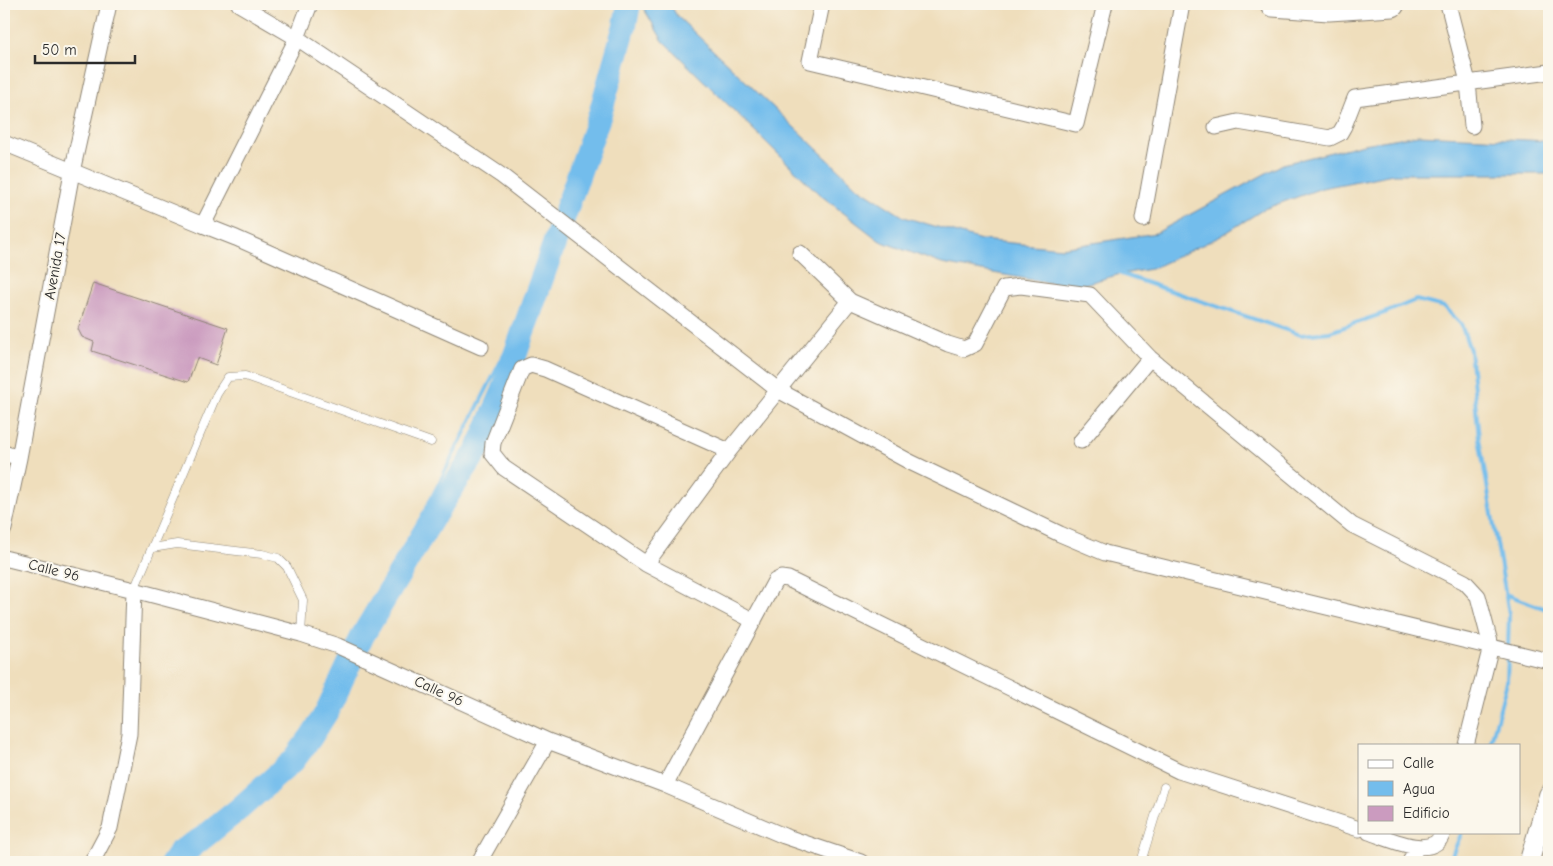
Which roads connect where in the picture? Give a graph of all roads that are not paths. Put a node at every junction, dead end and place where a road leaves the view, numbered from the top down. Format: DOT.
graph roads {
  1 [pos="109,4"];
  2 [pos="239,4"];
  3 [pos="310,4"];
  4 [pos="822,4"];
  5 [pos="1105,4"];
  6 [pos="1182,4"];
  7 [pos="1273,4"];
  8 [pos="1392,4"];
  9 [pos="1448,4"];
  10 [pos="297,38"];
  11 [pos="1549,72"];
  12 [pos="1468,82"];
  13 [pos="1472,126"];
  14 [pos="1216,127"];
  15 [pos="4,143"];
  16 [pos="72,172"];
  17 [pos="1143,219"];
  18 [pos="203,225"];
  19 [pos="800,253"];
  20 [pos="850,301"];
  21 [pos="481,347"];
  22 [pos="1150,358"];
  23 [pos="778,390"];
  24 [pos="1081,441"];
  25 [pos="431,442"];
  26 [pos="729,451"];
  27 [pos="4,453"];
  28 [pos="19,458"];
  29 [pos="4,529"];
  30 [pos="152,548"];
  31 [pos="4,558"];
  32 [pos="646,564"];
  33 [pos="134,590"];
  34 [pos="754,621"];
  35 [pos="302,634"];
  36 [pos="1491,646"];
  37 [pos="1549,661"];
  38 [pos="548,741"];
  39 [pos="1466,744"];
  40 [pos="665,785"];
  41 [pos="1164,787"];
  42 [pos="1549,794"];
  43 [pos="1358,829"];
  44 [pos="1374,834"];
  45 [pos="1442,834"];
  46 [pos="1416,848"];
  47 [pos="92,862"];
  48 [pos="479,862"];
  49 [pos="862,862"];
  50 [pos="1141,862"];
  51 [pos="1410,862"];
  52 [pos="1529,862"];
  1 -- 16 [label="street, Avenida 17"];
  2 -- 10 [label="street"];
  3 -- 10 [label="street"];
  4 -- 5 [label="street"];
  6 -- 17 [label="street"];
  7 -- 8 [label="main road"];
  9 -- 12 [label="street"];
  10 -- 18 [label="street"];
  10 -- 23 [label="street"];
  11 -- 12 [label="street"];
  12 -- 13 [label="street"];
  12 -- 14 [label="street"];
  15 -- 16 [label="street"];
  16 -- 18 [label="street"];
  16 -- 28 [label="street, Avenida 17"];
  18 -- 21 [label="street"];
  19 -- 20 [label="street"];
  20 -- 22 [label="street"];
  20 -- 23 [label="street"];
  22 -- 24 [label="street"];
  22 -- 36 [label="street"];
  23 -- 26 [label="street"];
  23 -- 36 [label="street"];
  25 -- 30 [label="lane"];
  26 -- 32 [label="street"];
  26 -- 32 [label="street"];
  27 -- 28 [label="street"];
  28 -- 29 [label="street, Avenida 17"];
  30 -- 33 [label="lane"];
  30 -- 35 [label="lane"];
  31 -- 33 [label="street, Calle 96"];
  32 -- 34 [label="street"];
  33 -- 35 [label="street, Calle 96"];
  33 -- 47 [label="street"];
  34 -- 40 [label="street"];
  34 -- 43 [label="street"];
  35 -- 38 [label="street, Calle 96"];
  36 -- 37 [label="street"];
  36 -- 39 [label="street"];
  38 -- 40 [label="street, Calle 96"];
  38 -- 48 [label="street"];
  40 -- 49 [label="street, Calle 96"];
  41 -- 50 [label="lane"];
  42 -- 52 [label="street"];
  44 -- 46 [label="street"];
  45 -- 46 [label="street"];
  46 -- 51 [label="street"];
}
